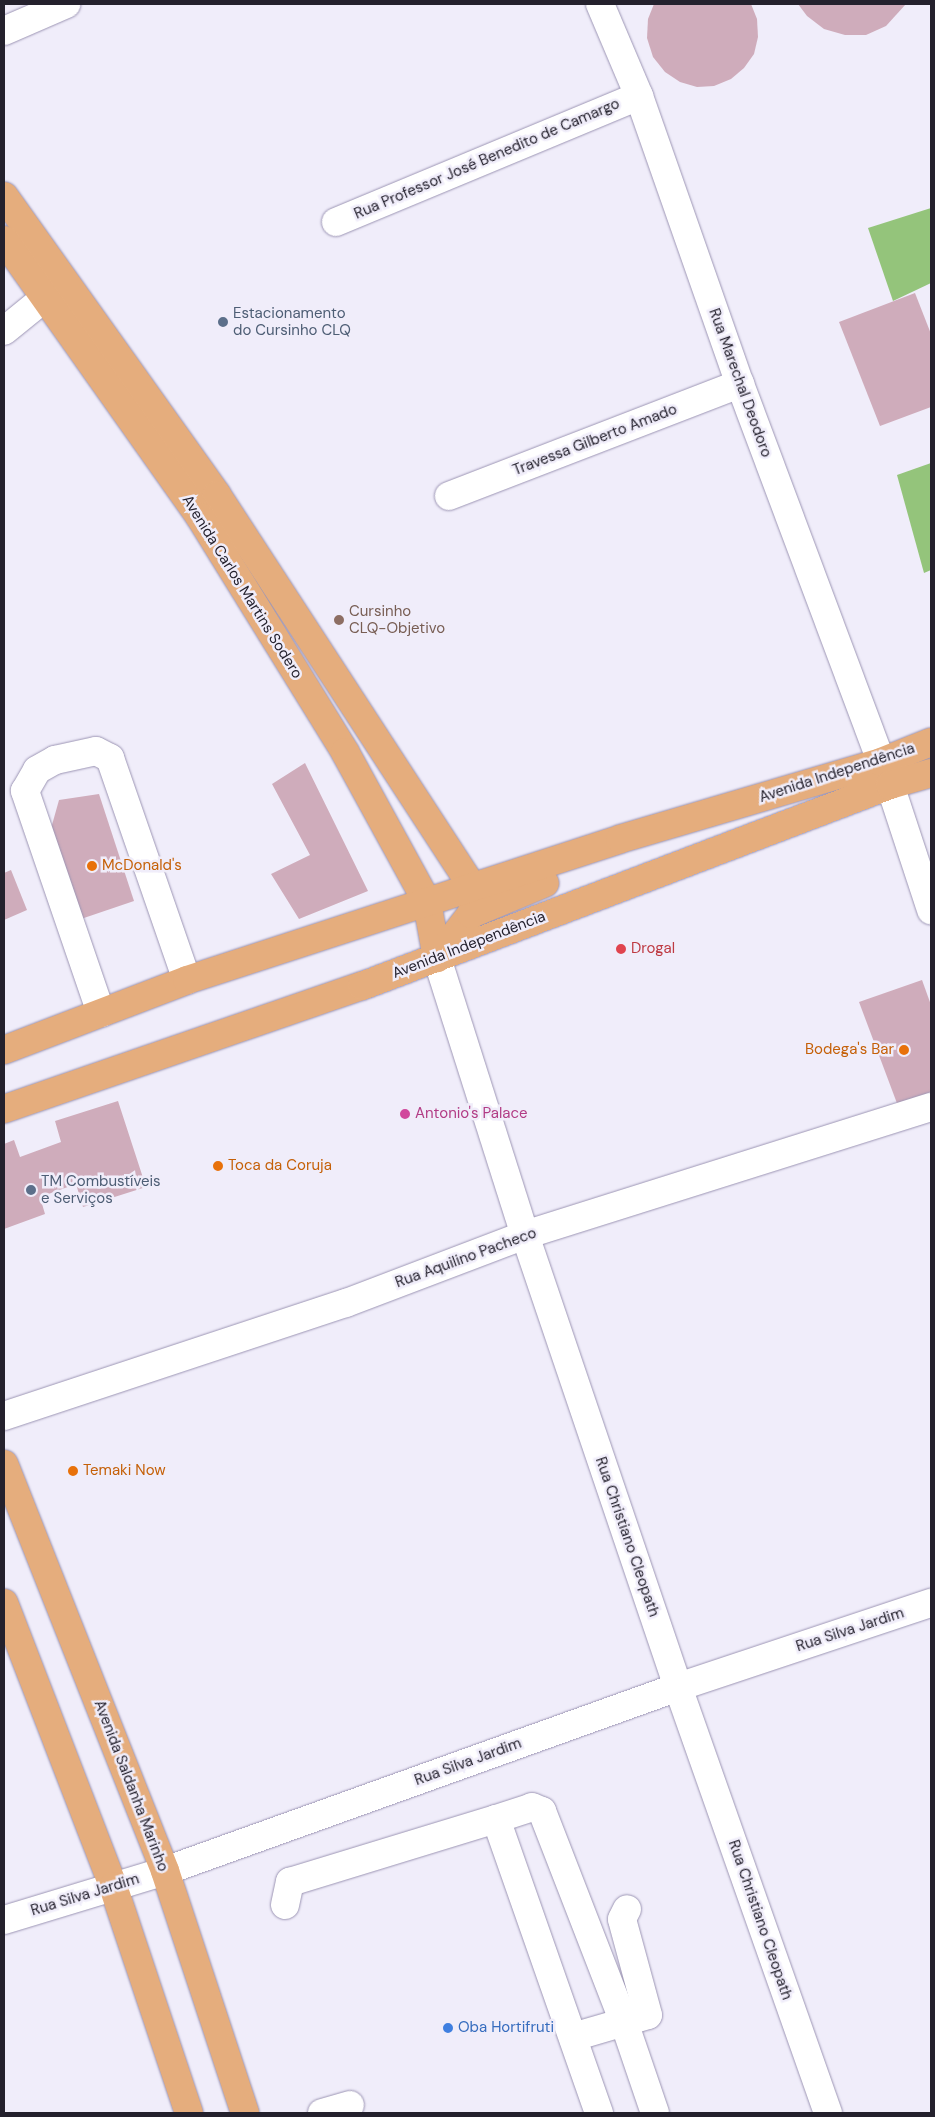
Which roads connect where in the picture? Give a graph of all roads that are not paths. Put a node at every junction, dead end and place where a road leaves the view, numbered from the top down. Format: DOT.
graph roads {
  1 [pos="66,4"];
  2 [pos="600,4"];
  3 [pos="4,31"];
  4 [pos="638,96"];
  5 [pos="4,196"];
  6 [pos="336,222"];
  7 [pos="29,231"];
  8 [pos="4,240"];
  9 [pos="45,298"];
  10 [pos="4,331"];
  11 [pos="740,384"];
  12 [pos="449,496"];
  13 [pos="931,742"];
  14 [pos="931,773"];
  15 [pos="885,774"];
  16 [pos="717,811"];
  17 [pos="473,887"];
  18 [pos="427,902"];
  19 [pos="931,910"];
  20 [pos="437,958"];
  21 [pos="187,980"];
  22 [pos="102,1012"];
  23 [pos="4,1050"];
  24 [pos="931,1107"];
  25 [pos="4,1110"];
  26 [pos="525,1235"];
  27 [pos="4,1416"];
  28 [pos="4,1464"];
  29 [pos="4,1603"];
  30 [pos="931,1603"];
  31 [pos="678,1687"];
  32 [pos="496,1820"];
  33 [pos="165,1871"];
  34 [pos="113,1886"];
  35 [pos="285,1905"];
  36 [pos="628,1909"];
  37 [pos="4,1920"];
  38 [pos="636,2019"];
  39 [pos="573,2037"];
  40 [pos="350,2105"];
  41 [pos="189,2113"];
  42 [pos="245,2113"];
  43 [pos="322,2113"];
  44 [pos="599,2113"];
  45 [pos="655,2113"];
  46 [pos="828,2113"];
  1 -- 3 [label="street"];
  2 -- 4 [label="street, Rua Marechal Deodoro"];
  4 -- 6 [label="street, Rua Professor José Benedito de Camargo"];
  4 -- 11 [label="street, Rua Marechal Deodoro"];
  5 -- 7 [label="main road, Avenida Carlos Martins Sodero"];
  7 -- 9 [label="street"];
  7 -- 17 [label="main road, Avenida Carlos Martins Sodero"];
  8 -- 9 [label="main road, Avenida Carlos Martins Sodero"];
  9 -- 10 [label="street"];
  9 -- 18 [label="main road, Avenida Carlos Martins Sodero"];
  11 -- 12 [label="street, Travessa Gilberto Amado"];
  11 -- 15 [label="street, Rua Marechal Deodoro"];
  13 -- 15 [label="main road, Avenida Independência"];
  14 -- 15 [label="main road, Avenida Independência"];
  15 -- 16 [label="main road, Avenida Independência"];
  15 -- 19 [label="street, Rua Marechal Deodoro"];
  15 -- 20 [label="main road, Avenida Independência"];
  16 -- 17 [label="main road, Avenida Independência"];
  16 -- 20 [label="main road"];
  17 -- 18 [label="main road, Avenida Independência"];
  18 -- 20 [label="main road, Avenida Carlos Martins Sodero"];
  18 -- 21 [label="main road, Avenida Independência"];
  20 -- 25 [label="main road, Avenida Independência"];
  20 -- 26 [label="street, Rua Christiano Cleopath"];
  21 -- 22 [label="main road, Avenida Independência"];
  21 -- 22 [label="street"];
  22 -- 23 [label="main road, Avenida Independência"];
  24 -- 26 [label="street, Rua Aquilino Pacheco"];
  26 -- 27 [label="street, Rua Aquilino Pacheco"];
  26 -- 31 [label="street, Rua Christiano Cleopath"];
  28 -- 33 [label="main road, Avenida Saldanha Marinho"];
  29 -- 34 [label="main road"];
  30 -- 31 [label="street, Rua Silva Jardim"];
  31 -- 33 [label="street, Rua Silva Jardim"];
  31 -- 46 [label="street, Rua Christiano Cleopath"];
  32 -- 35 [label="street"];
  32 -- 38 [label="street"];
  32 -- 39 [label="street"];
  33 -- 34 [label="street, Rua Silva Jardim"];
  33 -- 42 [label="main road, Avenida Saldanha Marinho"];
  34 -- 37 [label="street, Rua Silva Jardim"];
  34 -- 41 [label="main road"];
  36 -- 38 [label="street"];
  38 -- 39 [label="street"];
  38 -- 45 [label="street"];
  39 -- 44 [label="street"];
  40 -- 43 [label="street"];
}
